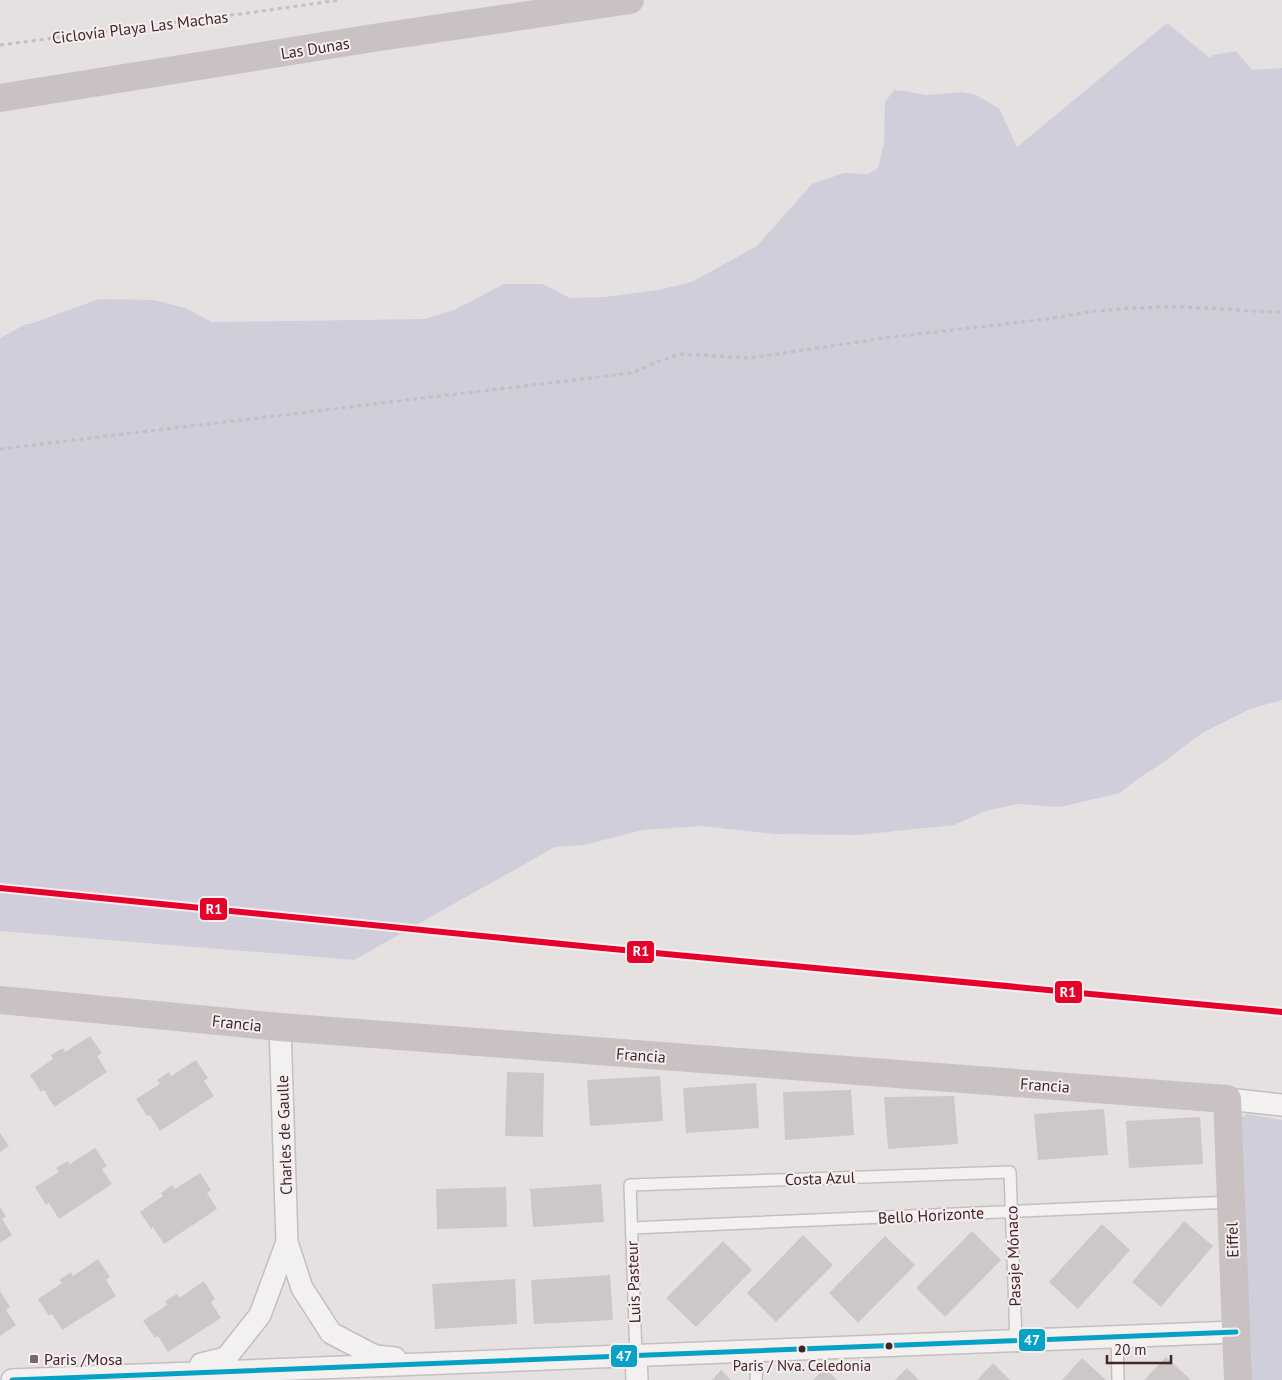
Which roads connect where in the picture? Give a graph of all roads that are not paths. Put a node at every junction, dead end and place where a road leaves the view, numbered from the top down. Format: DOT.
graph roads {
  1 [pos="630,0"];
  2 [pos="0,98"];
  3 [pos="0,1000"];
  4 [pos="280,1027"];
  5 [pos="1227,1099"];
  6 [pos="1282,1104"];
  7 [pos="1010,1172"];
  8 [pos="630,1185"];
  9 [pos="1231,1202"];
  10 [pos="1011,1211"];
  11 [pos="632,1228"];
  12 [pos="287,1242"];
  13 [pos="1236,1332"];
  14 [pos="1117,1337"];
  15 [pos="1016,1341"];
  16 [pos="758,1351"];
  17 [pos="636,1356"];
  18 [pos="440,1363"];
  19 [pos="154,1374"];
  20 [pos="271,1375"];
  21 [pos="52,1379"];
  22 [pos="12,1380"];
  23 [pos="637,1380"];
  24 [pos="756,1380"];
  25 [pos="1118,1380"];
  26 [pos="1238,1380"];
  1 -- 2 [label="street, Las Dunas"];
  3 -- 4 [label="street, Francia"];
  4 -- 5 [label="street, Francia"];
  4 -- 12 [label="street, Charles de Gaulle"];
  5 -- 6 [label="street, Francia"];
  5 -- 9 [label="street, Eiffel"];
  7 -- 8 [label="lane, Costa Azul"];
  7 -- 10 [label="lane, Pasaje Mónaco"];
  8 -- 11 [label="lane, Luis Pasteur"];
  9 -- 10 [label="lane, Bello Horizonte"];
  9 -- 13 [label="street, Eiffel"];
  10 -- 11 [label="lane, Bello Horizonte"];
  10 -- 15 [label="lane, Pasaje Mónaco"];
  11 -- 17 [label="lane, Luis Pasteur"];
  12 -- 18 [label="street, Charles de Gaulle"];
  12 -- 19 [label="street, Charles de Gaulle"];
  13 -- 14 [label="street"];
  13 -- 26 [label="street, Eiffel"];
  14 -- 15 [label="street"];
  14 -- 25 [label="lane"];
  15 -- 16 [label="street"];
  16 -- 17 [label="street"];
  16 -- 24 [label="lane"];
  17 -- 18 [label="street"];
  17 -- 23 [label="street, Luis Pasteur"];
  18 -- 20 [label="street"];
  19 -- 20 [label="street"];
  19 -- 21 [label="street"];
  21 -- 22 [label="street"];
}
